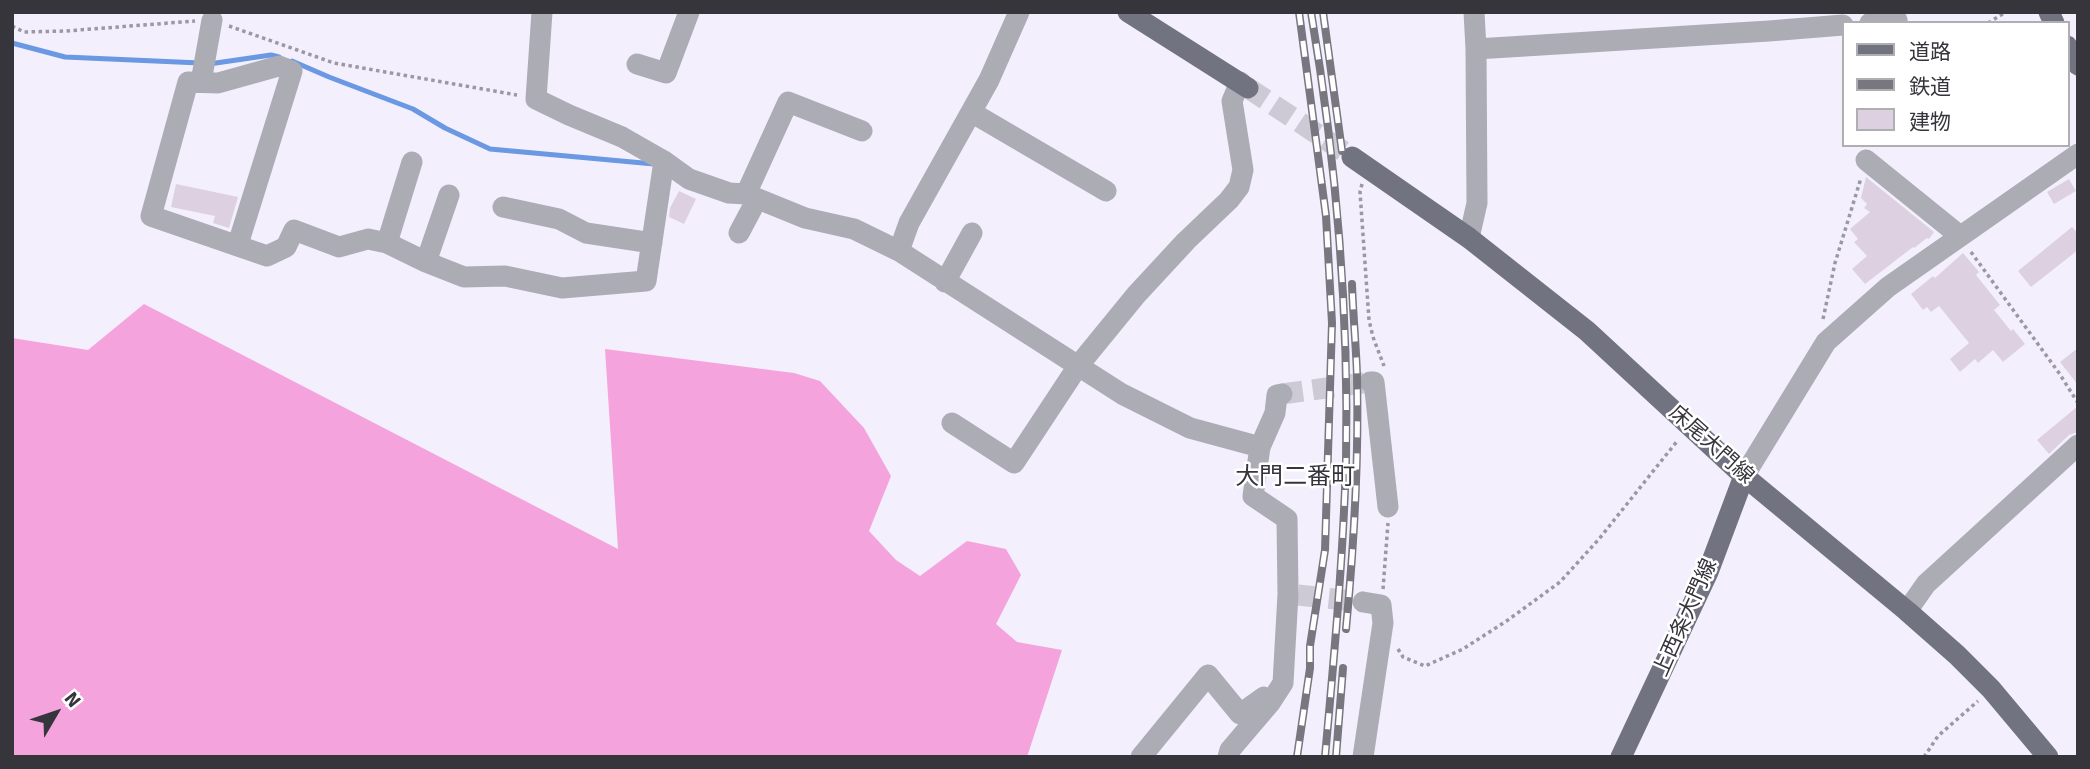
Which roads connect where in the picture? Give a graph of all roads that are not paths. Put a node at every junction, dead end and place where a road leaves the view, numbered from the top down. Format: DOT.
graph roads {
  1 [pos="542,12"];
  2 [pos="690,12"];
  3 [pos="1019,12"];
  4 [pos="1128,12"];
  5 [pos="1474,12"];
  6 [pos="215,18"];
  7 [pos="1842,25"];
  8 [pos="1476,49"];
  9 [pos="2069,49"];
  10 [pos="637,64"];
  11 [pos="2078,65"];
  12 [pos="201,82"];
  13 [pos="1244,85"];
  14 [pos="971,112"];
  15 [pos="862,131"];
  16 [pos="2078,154"];
  17 [pos="1866,160"];
  18 [pos="412,162"];
  19 [pos="664,162"];
  20 [pos="1360,163"];
  21 [pos="1106,191"];
  22 [pos="449,195"];
  23 [pos="752,197"];
  24 [pos="503,207"];
  25 [pos="739,233"];
  26 [pos="972,233"];
  27 [pos="1960,236"];
  28 [pos="1469,239"];
  29 [pos="387,243"];
  30 [pos="652,243"];
  31 [pos="238,244"];
  32 [pos="898,251"];
  33 [pos="426,262"];
  34 [pos="945,282"];
  35 [pos="1078,366"];
  36 [pos="1379,379"];
  37 [pos="1282,394"];
  38 [pos="952,423"];
  39 [pos="2078,445"];
  40 [pos="1260,447"];
  41 [pos="1744,476"];
  42 [pos="1388,507"];
  43 [pos="1376,610"];
  44 [pos="1907,611"];
  45 [pos="1283,683"];
  46 [pos="1141,757"];
  47 [pos="1228,757"];
  48 [pos="1363,757"];
  49 [pos="1621,757"];
  50 [pos="2048,757"];
  1 -- 19 [label="street"];
  2 -- 10 [label="street"];
  3 -- 14 [label="street"];
  4 -- 13 [label="main road"];
  5 -- 8 [label="street"];
  6 -- 12 [label="street"];
  7 -- 8 [label="street"];
  8 -- 28 [label="street"];
  9 -- 11 [label="main road"];
  12 -- 31 [label="street"];
  12 -- 31 [label="street"];
  13 -- 35 [label="street"];
  14 -- 21 [label="street"];
  14 -- 32 [label="street"];
  15 -- 23 [label="street"];
  16 -- 27 [label="street"];
  17 -- 27 [label="street"];
  18 -- 29 [label="street"];
  19 -- 23 [label="street"];
  19 -- 30 [label="street"];
  20 -- 28 [label="main road, 床尾大門線"];
  22 -- 33 [label="street"];
  23 -- 25 [label="street"];
  23 -- 32 [label="street"];
  24 -- 30 [label="street"];
  26 -- 34 [label="street"];
  27 -- 41 [label="street"];
  28 -- 41 [label="main road, 床尾大門線"];
  29 -- 31 [label="street"];
  29 -- 33 [label="street"];
  30 -- 33 [label="street"];
  32 -- 34 [label="street"];
  34 -- 35 [label="street"];
  35 -- 38 [label="street"];
  35 -- 40 [label="street"];
  36 -- 42 [label="street"];
  37 -- 40 [label="street"];
  39 -- 44 [label="street"];
  40 -- 45 [label="street"];
  41 -- 44 [label="main road, 床尾大門線"];
  41 -- 49 [label="main road, 上西条大門線"];
  43 -- 48 [label="street"];
  44 -- 50 [label="main road, 床尾大門線"];
  45 -- 46 [label="street"];
  45 -- 47 [label="street"];
}
